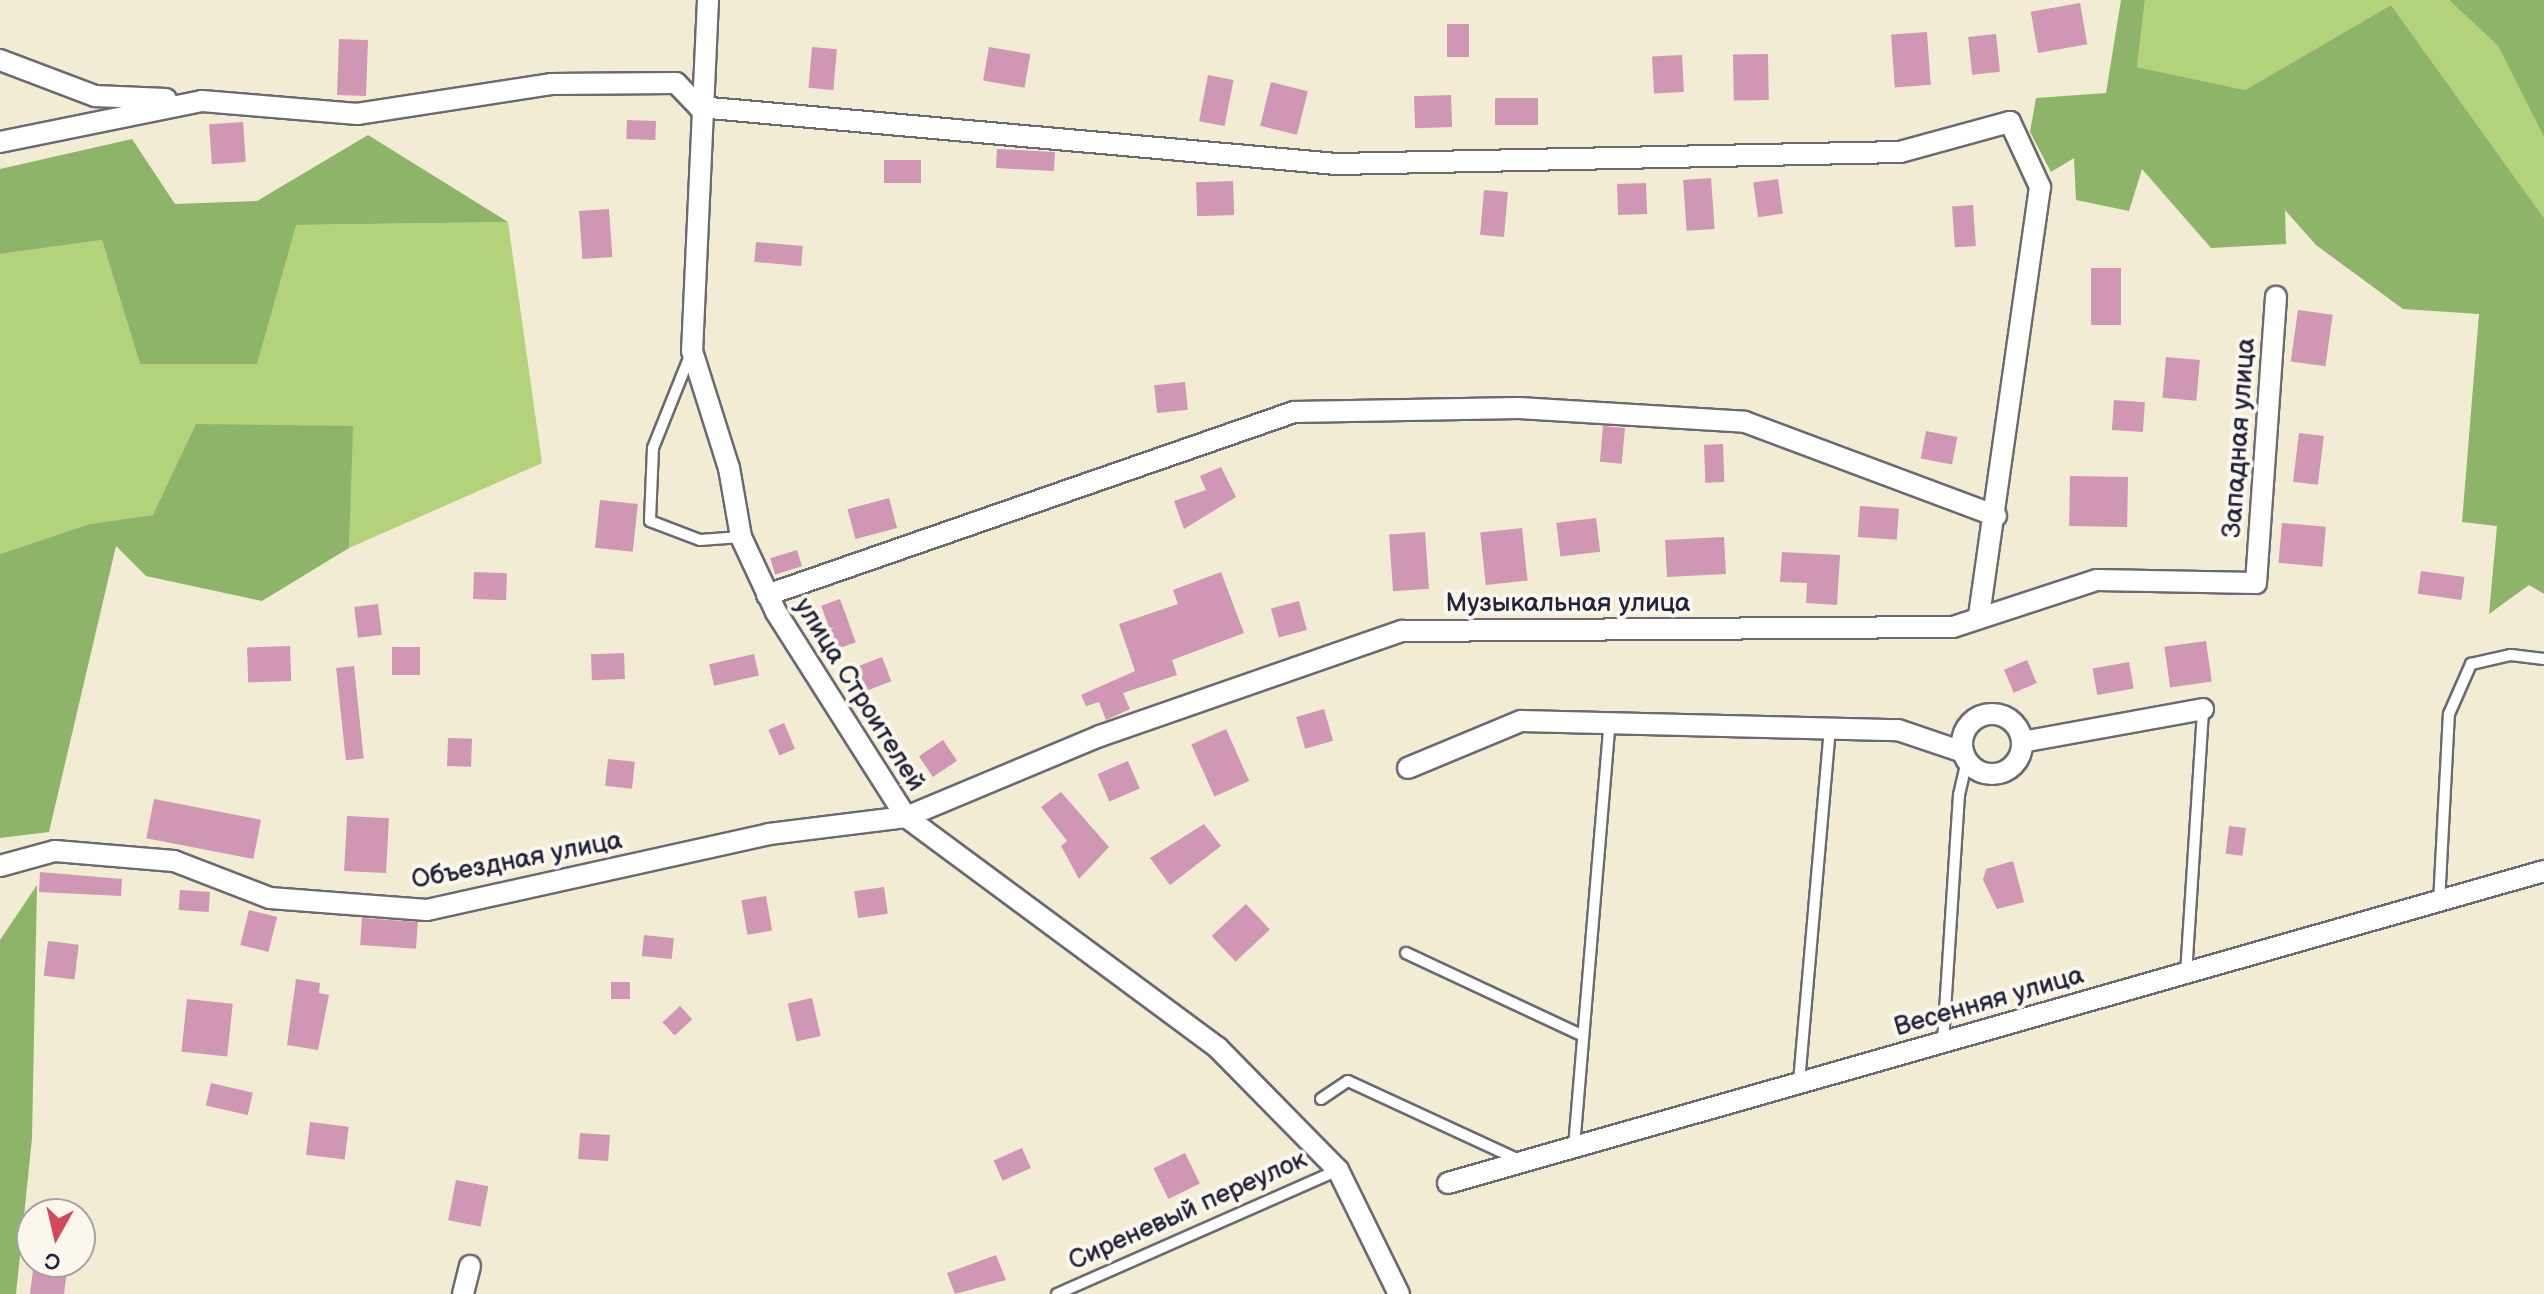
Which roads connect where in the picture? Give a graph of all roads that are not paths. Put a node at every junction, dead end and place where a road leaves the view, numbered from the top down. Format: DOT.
graph roads {
  1 [pos="708,0"];
  2 [pos="0,60"];
  3 [pos="202,101"];
  4 [pos="699,107"];
  5 [pos="0,142"];
  6 [pos="2276,297"];
  7 [pos="692,351"];
  8 [pos="1996,516"];
  9 [pos="741,537"];
  10 [pos="2256,583"];
  11 [pos="767,595"];
  12 [pos="1979,618"];
  13 [pos="2544,659"];
  14 [pos="2203,709"];
  15 [pos="1610,722"];
  16 [pos="1830,729"];
  17 [pos="2022,742"];
  18 [pos="1965,757"];
  19 [pos="1408,768"];
  20 [pos="906,817"];
  21 [pos="0,866"];
  22 [pos="2544,871"];
  23 [pos="2439,903"];
  24 [pos="1406,953"];
  25 [pos="2186,974"];
  26 [pos="1583,1036"];
  27 [pos="1943,1042"];
  28 [pos="1799,1082"];
  29 [pos="1321,1099"];
  30 [pos="1574,1147"];
  31 [pos="1522,1162"];
  32 [pos="1338,1170"];
  33 [pos="1448,1183"];
  34 [pos="470,1266"];
  35 [pos="463,1294"];
  36 [pos="1057,1294"];
  37 [pos="1399,1294"];
  1 -- 4 [label="street, улица Строителей"];
  2 -- 3 [label="street"];
  3 -- 4 [label="street"];
  3 -- 5 [label="street"];
  4 -- 7 [label="street, улица Строителей"];
  4 -- 8 [label="street"];
  6 -- 10 [label="street, Западная улица"];
  7 -- 9 [label="street, улица Строителей"];
  7 -- 9 [label="lane"];
  8 -- 11 [label="street"];
  8 -- 12 [label="street"];
  9 -- 11 [label="street, улица Строителей"];
  10 -- 12 [label="street, Музыкальная улица"];
  11 -- 20 [label="street, улица Строителей"];
  12 -- 20 [label="street, Музыкальная улица"];
  13 -- 23 [label="lane"];
  14 -- 17 [label="street"];
  14 -- 25 [label="lane"];
  15 -- 16 [label="street"];
  15 -- 19 [label="street"];
  15 -- 26 [label="lane"];
  16 -- 18 [label="street"];
  16 -- 28 [label="lane"];
  17 -- 18 [label="street"];
  17 -- 18 [label="street"];
  18 -- 27 [label="lane"];
  20 -- 21 [label="street, Объездная улица"];
  20 -- 32 [label="street, улица Строителей"];
  22 -- 23 [label="street, Весенняя улица"];
  23 -- 25 [label="street, Весенняя улица"];
  24 -- 26 [label="lane"];
  25 -- 27 [label="street, Весенняя улица"];
  26 -- 30 [label="lane"];
  27 -- 28 [label="street, Весенняя улица"];
  28 -- 30 [label="street, Весенняя улица"];
  29 -- 31 [label="lane"];
  30 -- 31 [label="street, Весенняя улица"];
  31 -- 33 [label="street, Весенняя улица"];
  32 -- 36 [label="lane, Сиреневый переулок"];
  32 -- 37 [label="street, улица Строителей"];
  34 -- 35 [label="street"];
}
